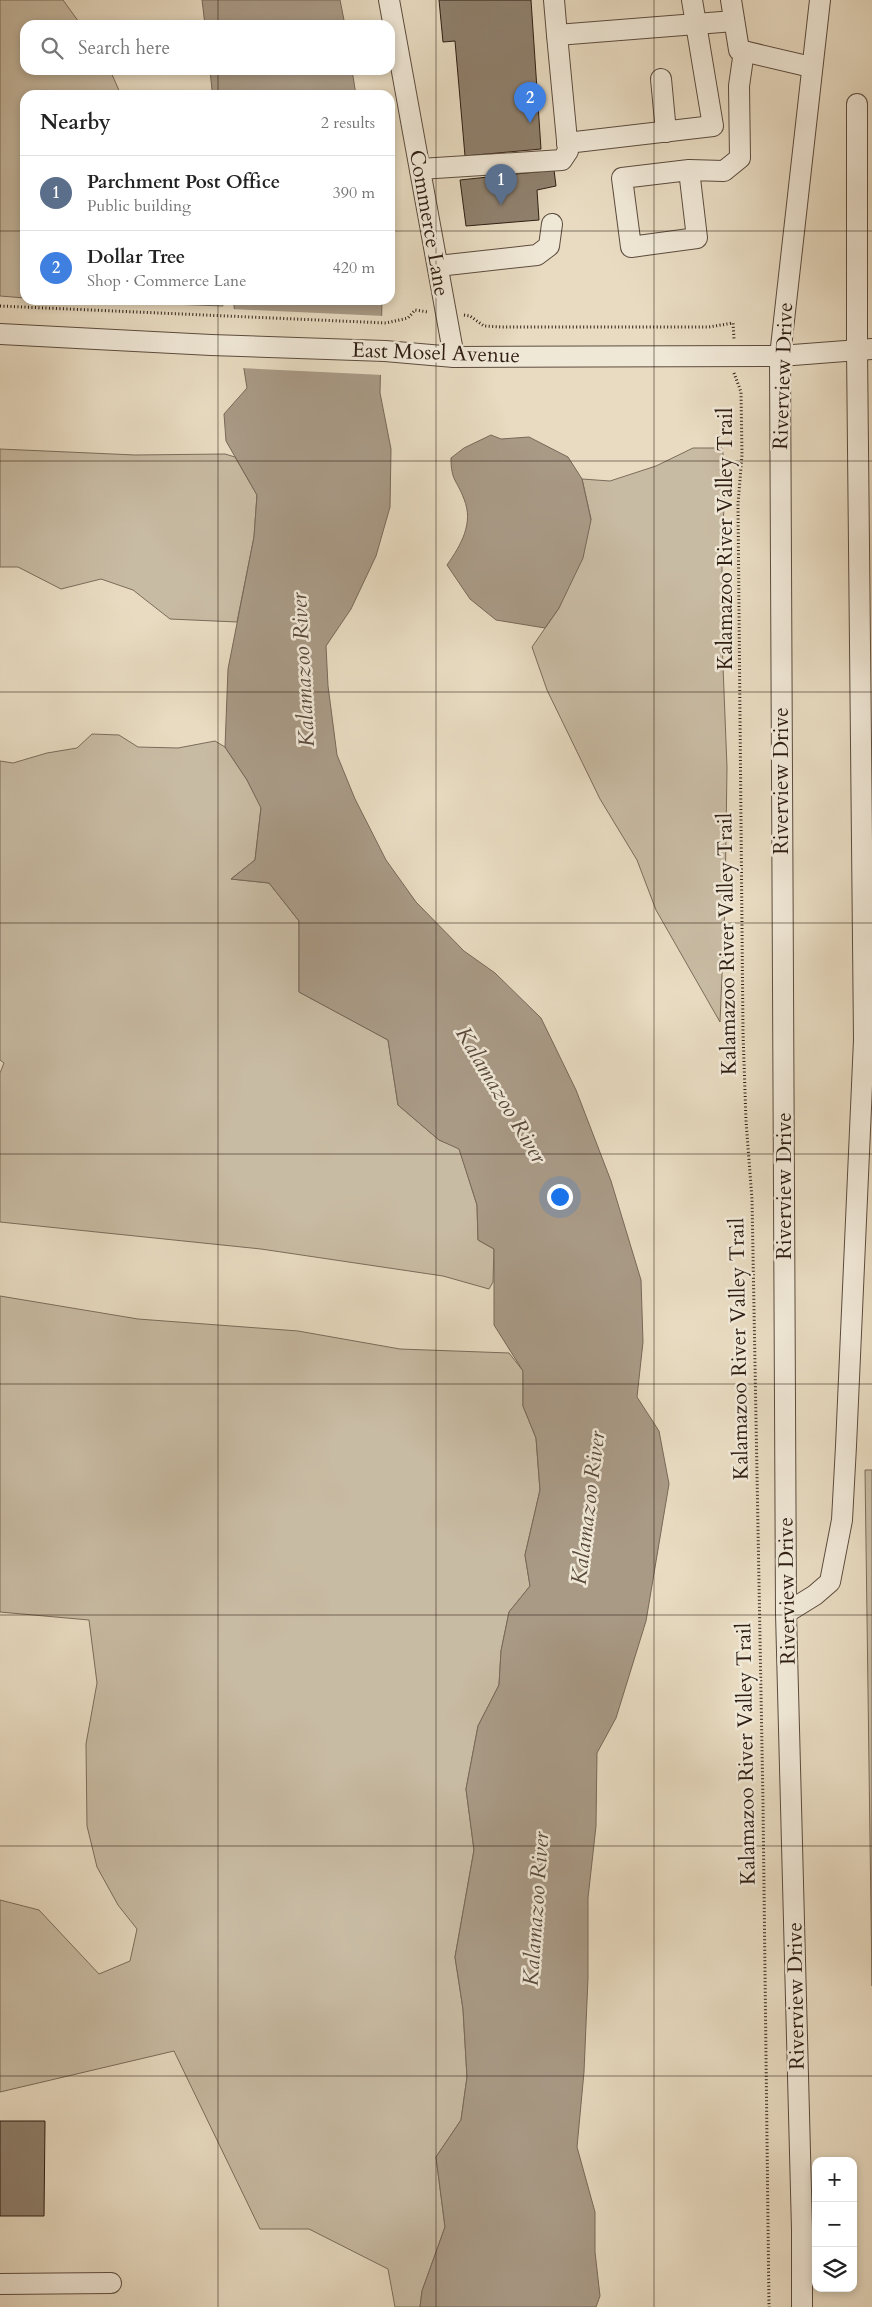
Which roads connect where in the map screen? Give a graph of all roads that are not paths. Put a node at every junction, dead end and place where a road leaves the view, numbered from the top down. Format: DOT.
graph roads {
  1 [pos="389,0"];
  2 [pos="554,0"];
  3 [pos="692,0"];
  4 [pos="731,0"];
  5 [pos="820,0"];
  6 [pos="393,20"];
  7 [pos="734,21"];
  8 [pos="695,24"];
  9 [pos="395,33"];
  10 [pos="557,35"];
  11 [pos="744,51"];
  12 [pos="811,67"];
  13 [pos="661,79"];
  14 [pos="857,104"];
  15 [pos="666,132"];
  16 [pos="567,143"];
  17 [pos="420,169"];
  18 [pos="689,170"];
  19 [pos="552,224"];
  20 [pos="438,266"];
  21 [pos="0,334"];
  22 [pos="864,349"];
  23 [pos="454,356"];
  24 [pos="780,356"];
  25 [pos="786,1613"];
  26 [pos="111,2283"];
  27 [pos="0,2284"];
  28 [pos="802,2307"];
  1 -- 6 [label="street, Commerce Lane"];
  2 -- 10 [label="street"];
  3 -- 8 [label="street"];
  4 -- 7 [label="street"];
  5 -- 12 [label="street, Riverview Drive"];
  7 -- 8 [label="street"];
  7 -- 11 [label="street"];
  8 -- 10 [label="street"];
  8 -- 15 [label="street"];
  9 -- 17 [label="street, Commerce Lane"];
  10 -- 16 [label="street"];
  11 -- 12 [label="street"];
  11 -- 18 [label="street"];
  12 -- 24 [label="street, Riverview Drive"];
  13 -- 15 [label="street"];
  14 -- 22 [label="street"];
  15 -- 16 [label="street"];
  16 -- 17 [label="street"];
  17 -- 20 [label="street, Commerce Lane"];
  18 -- 18 [label="street"];
  19 -- 20 [label="street"];
  20 -- 23 [label="street, Commerce Lane"];
  21 -- 23 [label="street, East Mosel Avenue"];
  22 -- 24 [label="street, East Mosel Avenue"];
  22 -- 25 [label="street"];
  23 -- 24 [label="street, East Mosel Avenue"];
  24 -- 25 [label="street, Riverview Drive"];
  25 -- 28 [label="street, Riverview Drive"];
  26 -- 27 [label="street"];
}
